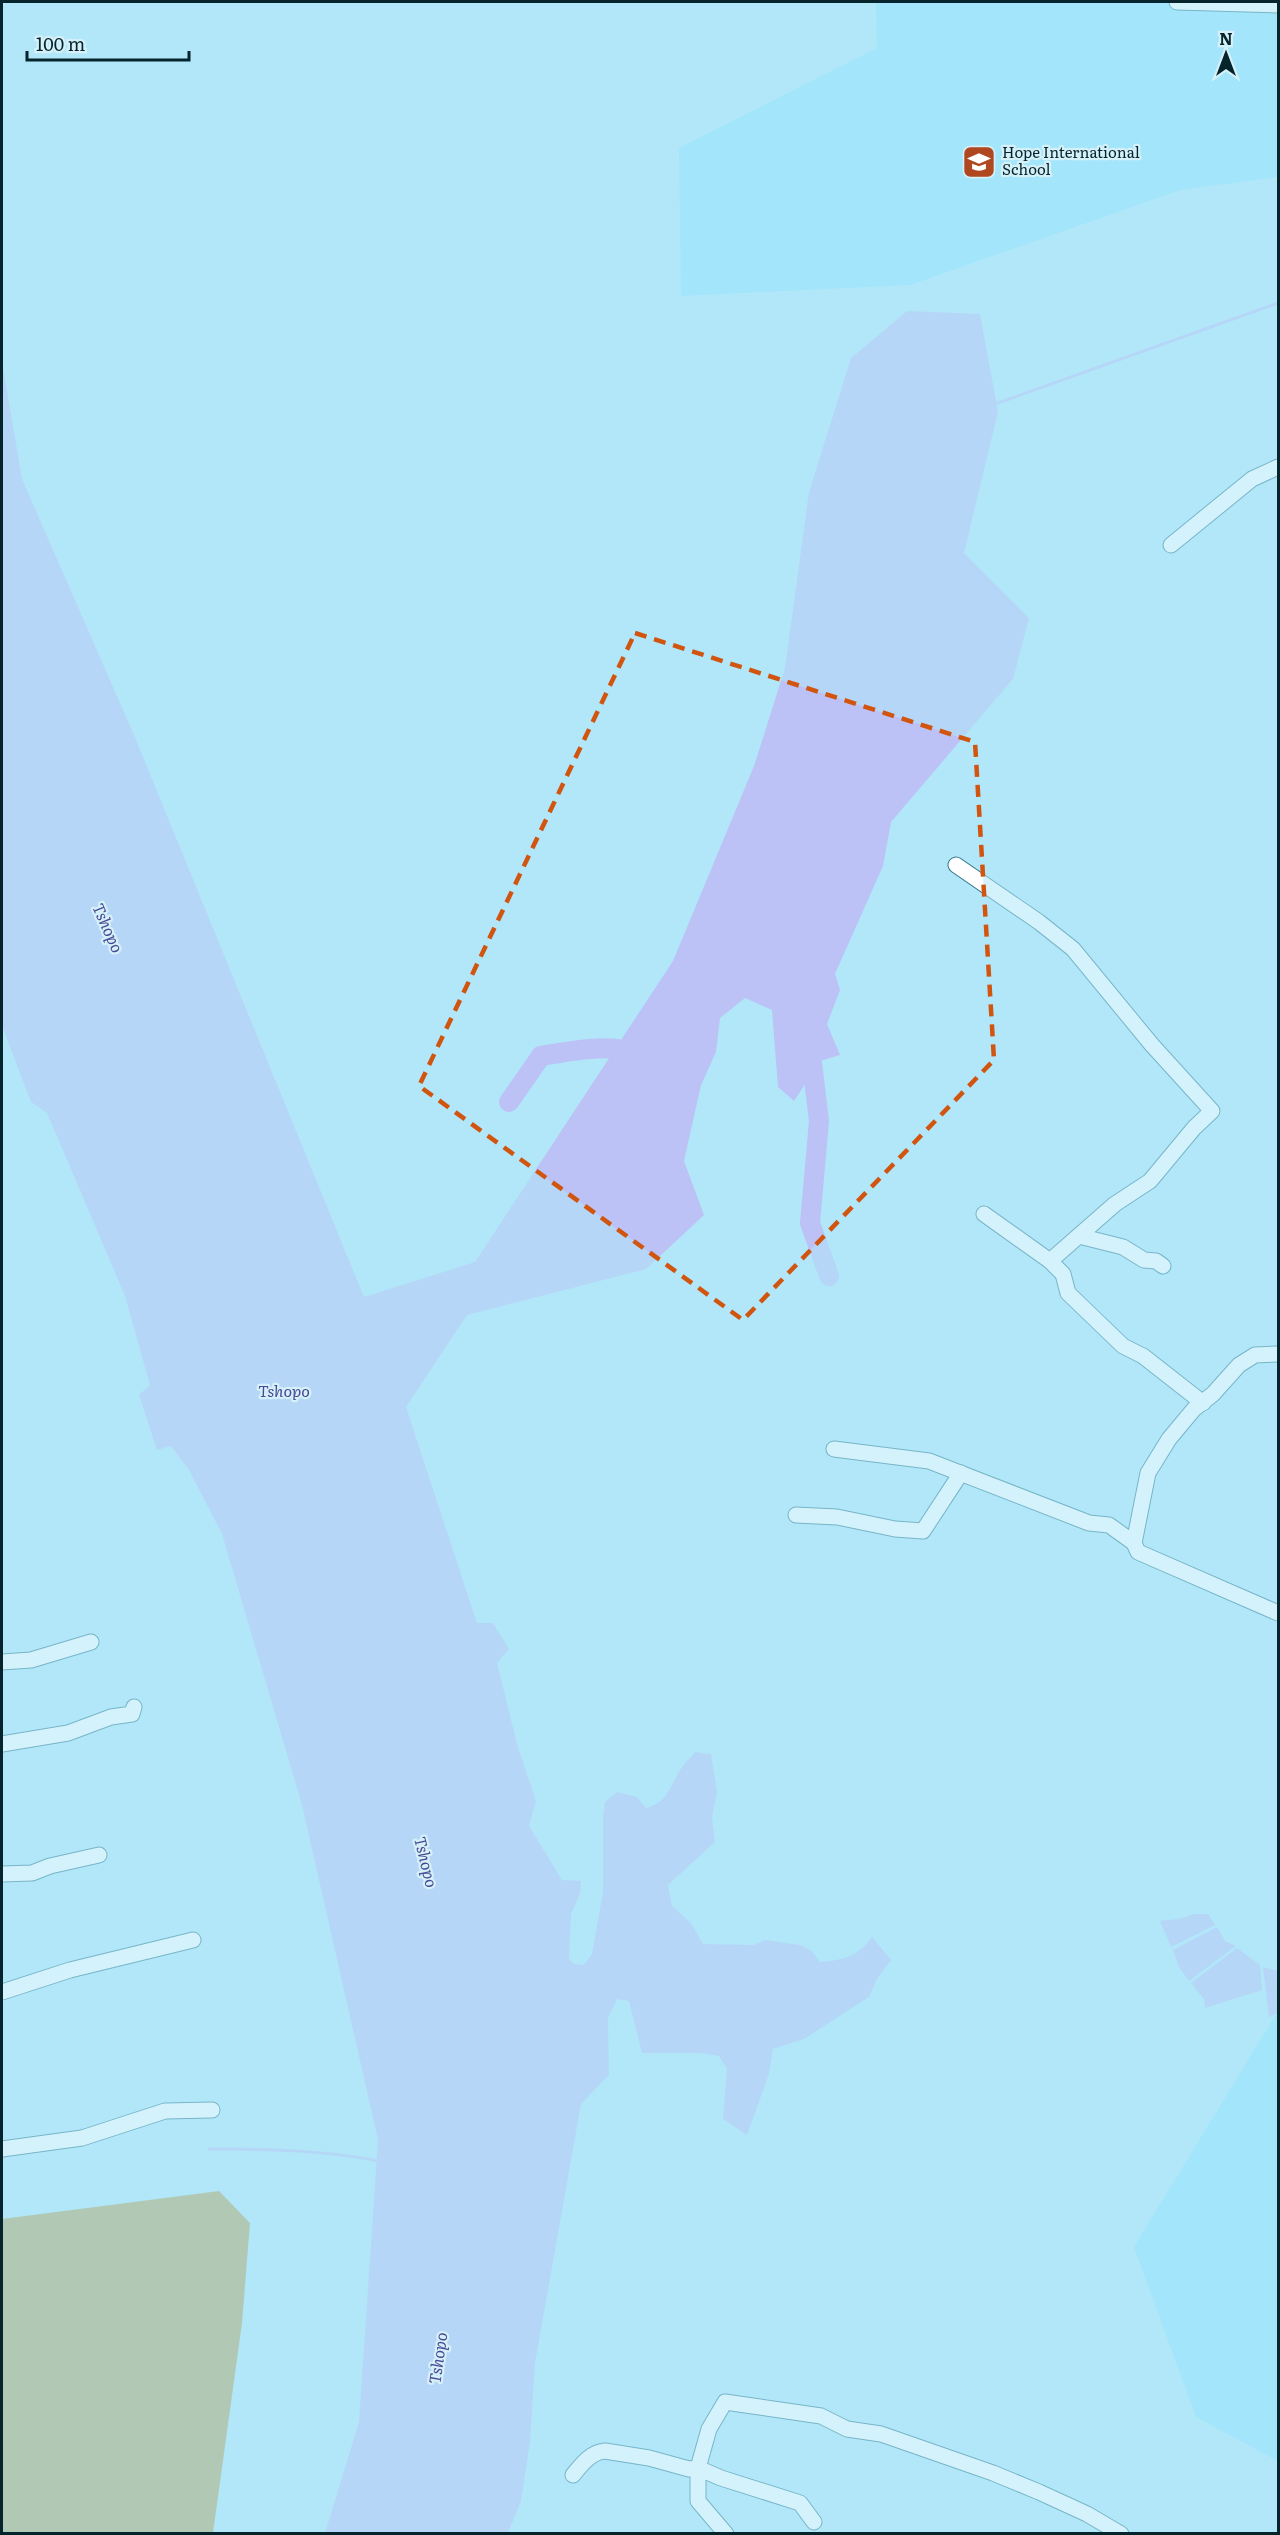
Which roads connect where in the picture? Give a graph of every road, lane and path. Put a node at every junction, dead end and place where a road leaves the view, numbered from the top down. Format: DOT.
graph roads {
  1 [pos="1177,2"];
  2 [pos="1278,5"];
  3 [pos="1278,467"];
  4 [pos="1171,544"];
  5 [pos="956,865"];
  6 [pos="984,1214"];
  7 [pos="1079,1236"];
  8 [pos="1050,1261"];
  9 [pos="1163,1266"];
  10 [pos="1278,1354"];
  11 [pos="1203,1402"];
  12 [pos="834,1449"];
  13 [pos="962,1473"];
  14 [pos="796,1515"];
  15 [pos="1134,1543"];
  16 [pos="1278,1613"];
  17 [pos="91,1642"];
  18 [pos="2,1662"];
  19 [pos="134,1707"];
  20 [pos="2,1744"];
  21 [pos="99,1855"];
  22 [pos="2,1874"];
  23 [pos="193,1940"];
  24 [pos="2,1992"];
  25 [pos="212,2110"];
  26 [pos="2,2149"];
  27 [pos="698,2468"];
  28 [pos="573,2475"];
  29 [pos="814,2522"];
  30 [pos="726,2534"];
  31 [pos="1121,2534"];
  1 -- 2 [label="street"];
  3 -- 4 [label="street"];
  5 -- 7 [label="street"];
  6 -- 8 [label="street"];
  7 -- 8 [label="street"];
  7 -- 9 [label="street"];
  8 -- 11 [label="street"];
  10 -- 11 [label="street"];
  11 -- 15 [label="street"];
  12 -- 13 [label="street"];
  13 -- 14 [label="street"];
  13 -- 15 [label="street"];
  15 -- 16 [label="street"];
  17 -- 18 [label="street"];
  19 -- 20 [label="street"];
  21 -- 22 [label="street"];
  23 -- 24 [label="street"];
  25 -- 26 [label="street"];
  27 -- 28 [label="street"];
  27 -- 29 [label="street"];
  27 -- 30 [label="street"];
  27 -- 31 [label="street"];
}
